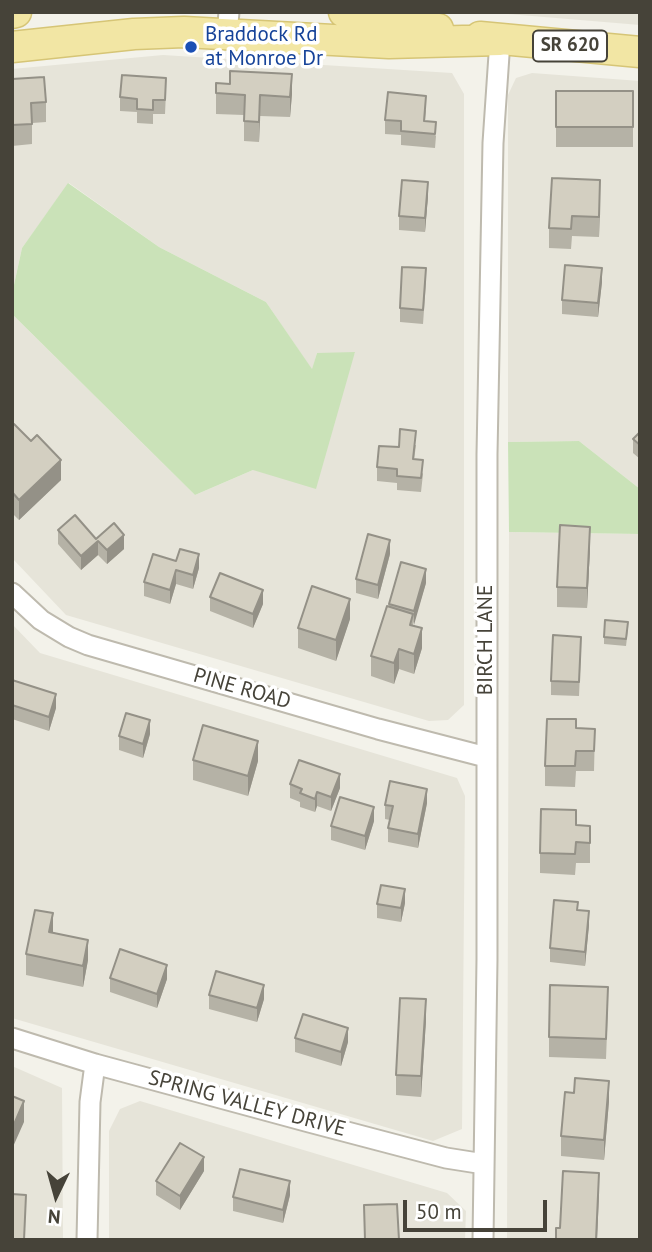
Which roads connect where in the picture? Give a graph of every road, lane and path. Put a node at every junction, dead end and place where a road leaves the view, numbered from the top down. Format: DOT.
graph roads {
  1 [pos="344,12"];
  2 [pos="228,23"];
  3 [pos="500,40"];
  4 [pos="12,47"];
  5 [pos="640,52"];
  6 [pos="12,593"];
  7 [pos="486,757"];
  8 [pos="12,1038"];
  9 [pos="95,1063"];
  10 [pos="484,1164"];
  11 [pos="87,1240"];
  12 [pos="483,1240"];
  1 -- 3 [label="main road, SR 620"];
  2 -- 3 [label="main road, SR 620"];
  2 -- 4 [label="main road, SR 620"];
  3 -- 5 [label="main road, SR 620"];
  3 -- 7 [label="street, BIRCH LANE"];
  6 -- 7 [label="street, PINE ROAD"];
  7 -- 10 [label="street, BIRCH LANE"];
  8 -- 9 [label="street, SPRING VALLEY DRIVE"];
  9 -- 10 [label="street, SPRING VALLEY DRIVE"];
  9 -- 11 [label="street"];
  10 -- 12 [label="street, BIRCH LANE"];
}
